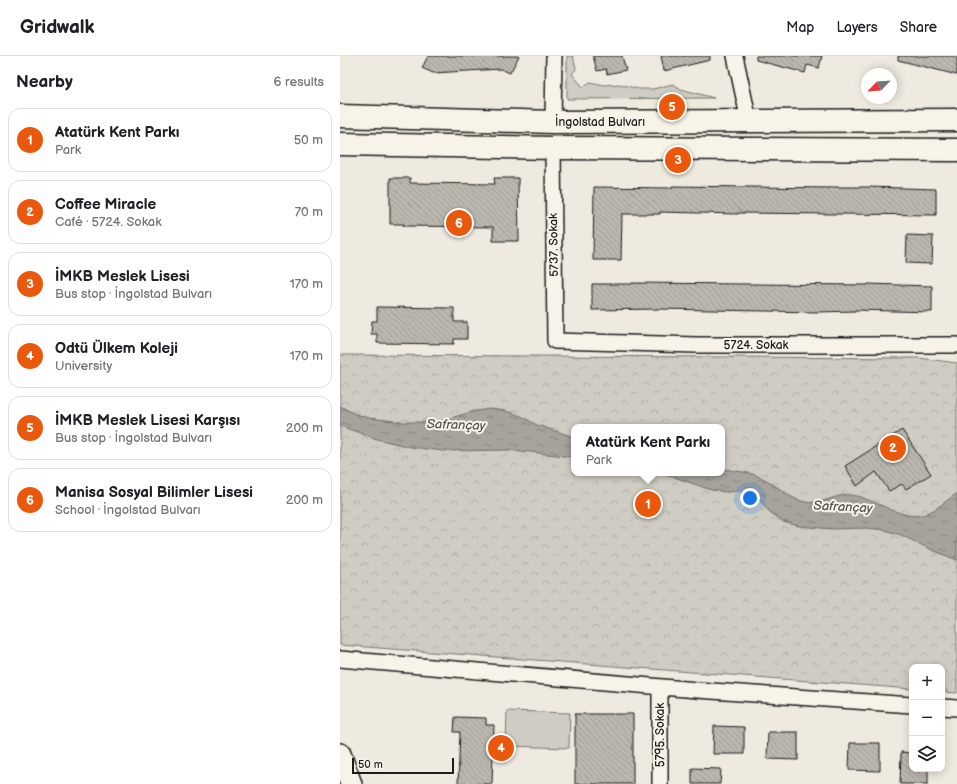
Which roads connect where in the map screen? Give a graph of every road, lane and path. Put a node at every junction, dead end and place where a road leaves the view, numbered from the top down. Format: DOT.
graph roads {
  1 [pos="554,56"];
  2 [pos="735,56"];
  3 [pos="340,116"];
  4 [pos="957,120"];
  5 [pos="749,121"];
  6 [pos="553,122"];
  7 [pos="340,144"];
  8 [pos="553,148"];
  9 [pos="957,150"];
  10 [pos="555,341"];
  11 [pos="957,345"];
  12 [pos="340,659"];
  13 [pos="660,687"];
  14 [pos="909,705"];
  15 [pos="945,707"];
  16 [pos="957,708"];
  17 [pos="340,754"];
  18 [pos="351,784"];
  19 [pos="660,784"];
  1 -- 6 [label="street"];
  2 -- 5 [label="street"];
  3 -- 6 [label="main road, İngolstad Bulvarı"];
  4 -- 5 [label="main road, İngolstad Bulvarı"];
  5 -- 6 [label="main road, İngolstad Bulvarı"];
  7 -- 8 [label="main road"];
  8 -- 9 [label="main road"];
  8 -- 10 [label="street, 5737. Sokak"];
  10 -- 11 [label="street, 5724. Sokak"];
  12 -- 13 [label="street"];
  13 -- 14 [label="street"];
  13 -- 19 [label="street, 5795. Sokak"];
  15 -- 16 [label="street"];
  17 -- 18 [label="main road"];
}
